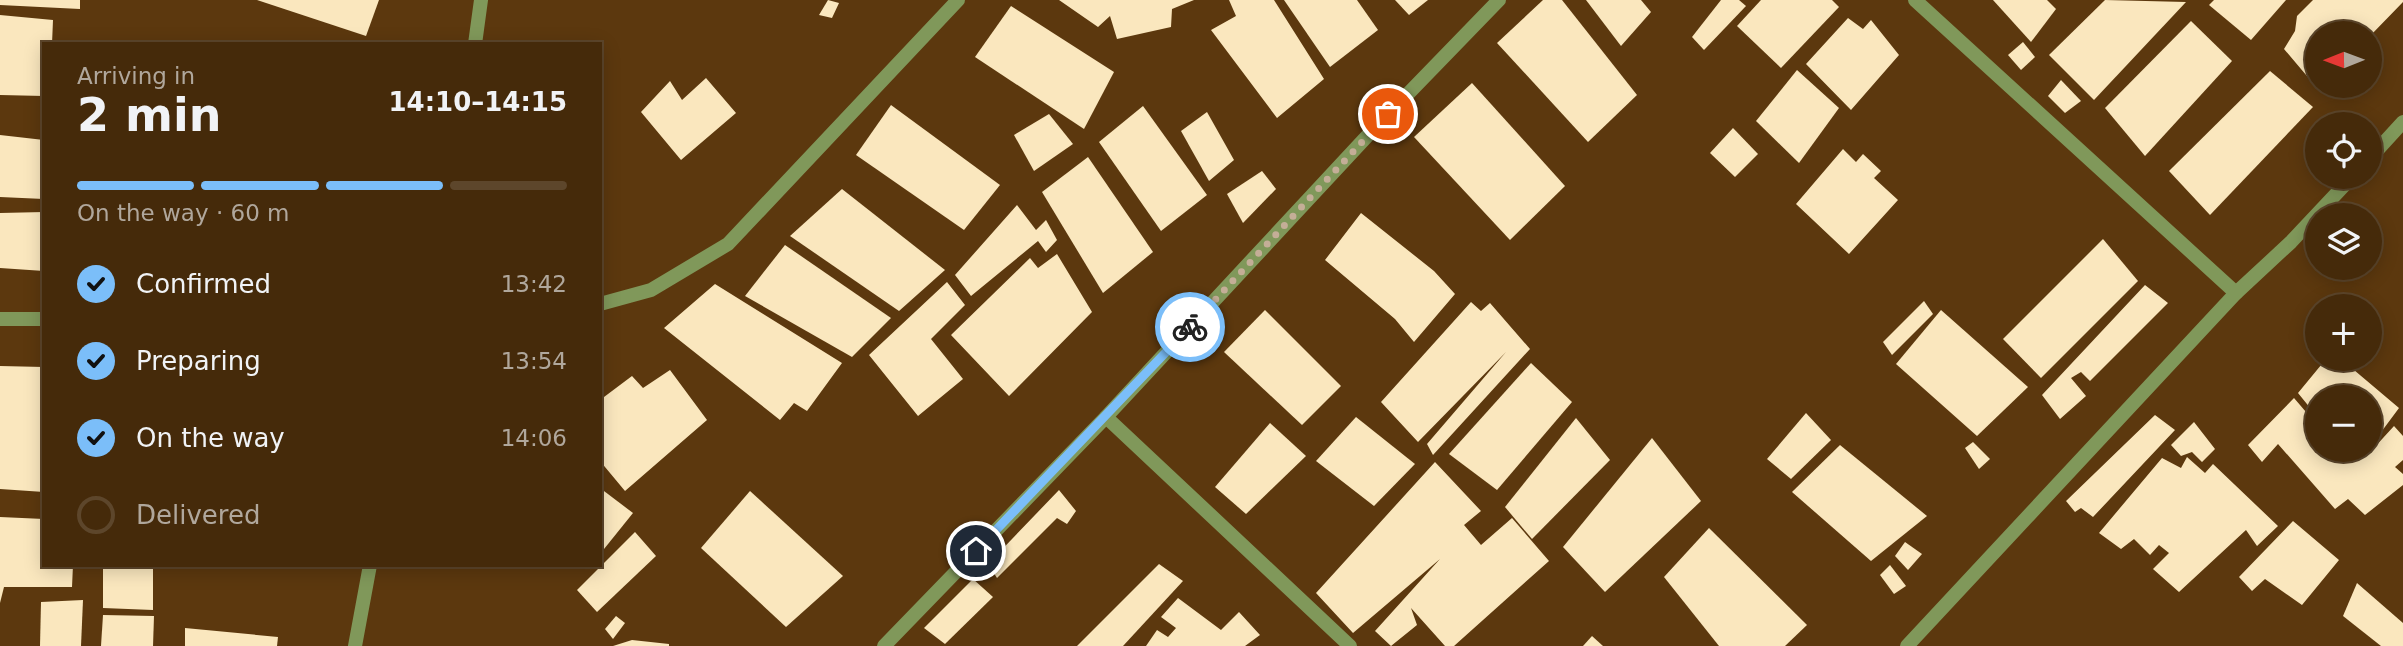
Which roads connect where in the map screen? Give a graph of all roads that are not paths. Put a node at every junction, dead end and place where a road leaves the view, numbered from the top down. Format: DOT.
graph roads {
  1 [pos="481,0"];
  2 [pos="958,0"];
  3 [pos="1499,0"];
  4 [pos="1915,0"];
  5 [pos="475,42"];
  6 [pos="2403,122"];
  7 [pos="2382,145"];
  8 [pos="2341,189"];
  9 [pos="2236,293"];
  10 [pos="602,303"];
  11 [pos="0,319"];
  12 [pos="42,319"];
  13 [pos="1106,417"];
  14 [pos="370,567"];
  15 [pos="355,646"];
  16 [pos="884,646"];
  17 [pos="1350,646"];
  18 [pos="1907,646"];
  1 -- 5 [label="street"];
  2 -- 10 [label="street"];
  3 -- 13 [label="street"];
  4 -- 9 [label="street"];
  6 -- 7 [label="street"];
  8 -- 9 [label="street"];
  9 -- 18 [label="street"];
  11 -- 12 [label="street"];
  13 -- 16 [label="street"];
  13 -- 17 [label="street"];
  14 -- 15 [label="street"];
}
